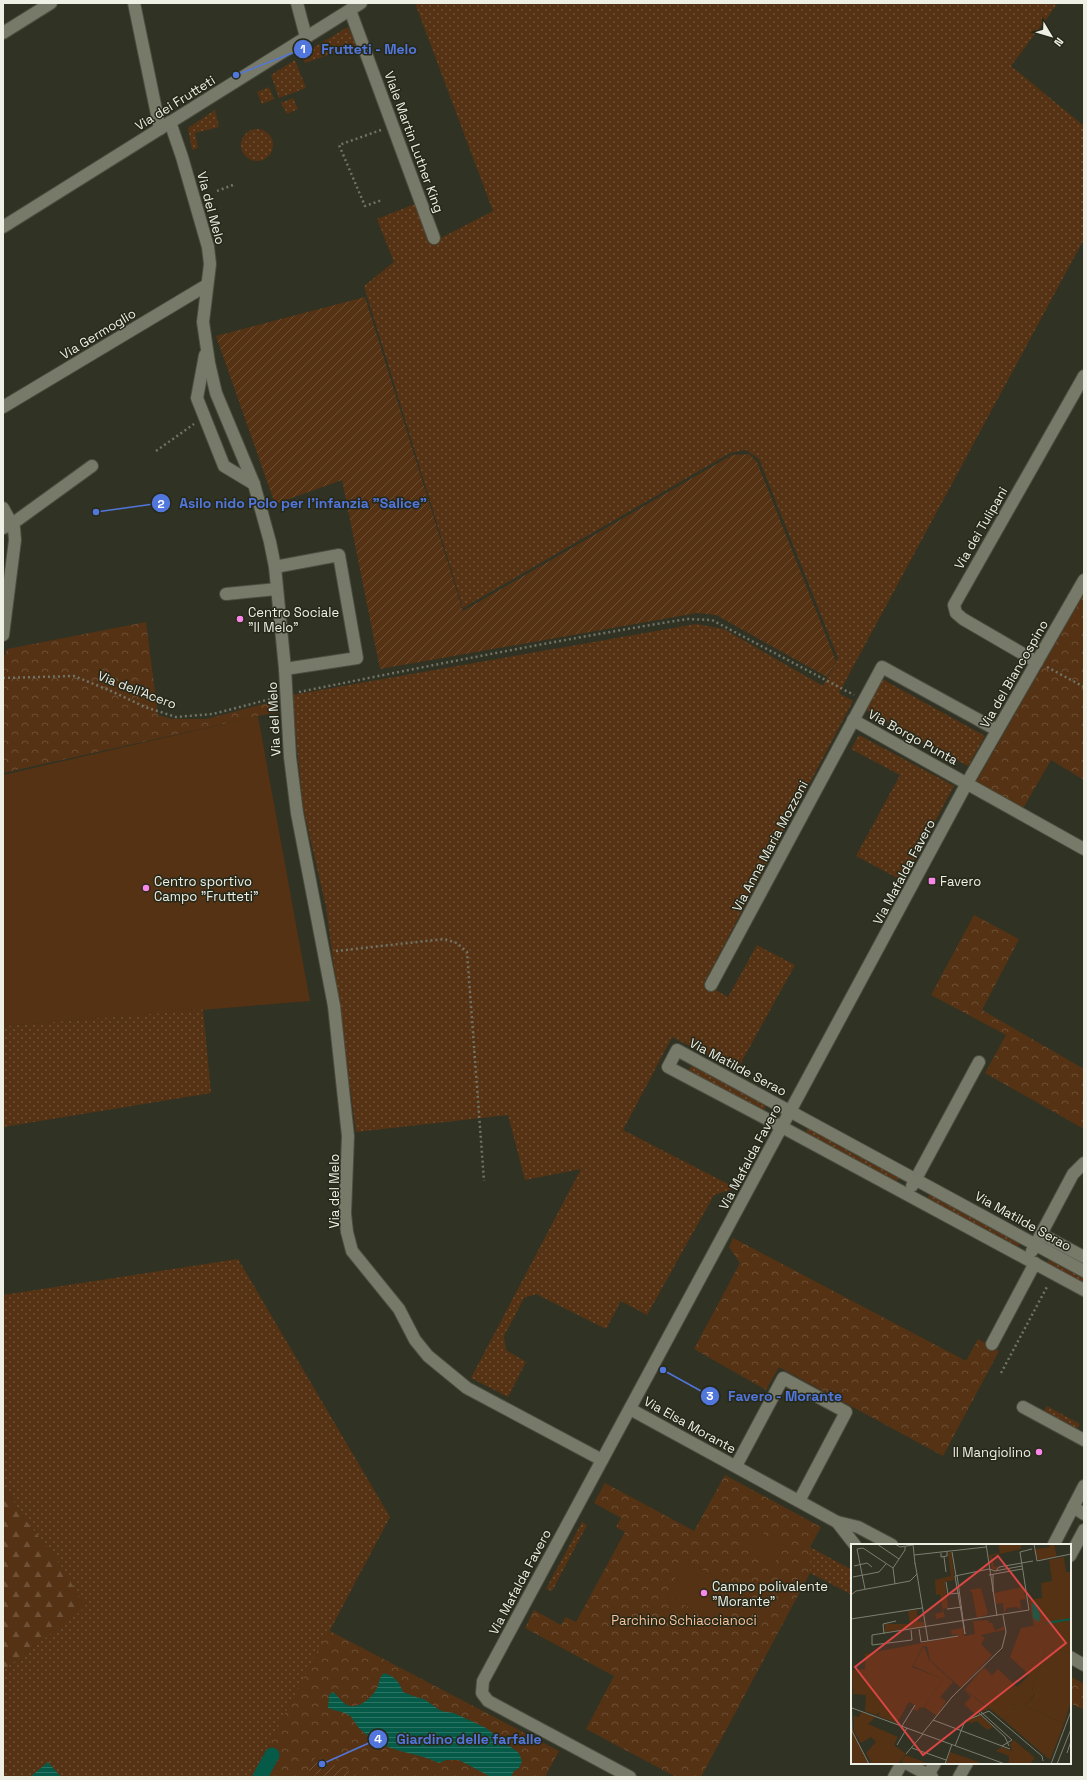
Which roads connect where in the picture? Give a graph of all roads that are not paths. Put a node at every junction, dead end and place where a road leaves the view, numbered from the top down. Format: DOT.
graph roads {
  1 [pos="51,3"];
  2 [pos="134,3"];
  3 [pos="296,3"];
  4 [pos="361,3"];
  5 [pos="350,10"];
  6 [pos="3,34"];
  7 [pos="306,37"];
  8 [pos="165,125"];
  9 [pos="3,227"];
  10 [pos="434,238"];
  11 [pos="207,284"];
  12 [pos="206,350"];
  13 [pos="1084,376"];
  14 [pos="3,407"];
  15 [pos="92,466"];
  16 [pos="254,484"];
  17 [pos="3,508"];
  18 [pos="8,526"];
  19 [pos="275,567"];
  20 [pos="1084,580"];
  21 [pos="277,589"];
  22 [pos="226,594"];
  23 [pos="3,635"];
  24 [pos="1037,662"];
  25 [pos="285,669"];
  26 [pos="853,720"];
  27 [pos="998,730"];
  28 [pos="968,783"];
  29 [pos="1084,849"];
  30 [pos="711,985"];
  31 [pos="980,1062"];
  32 [pos="790,1111"];
  33 [pos="782,1127"];
  34 [pos="1084,1164"];
  35 [pos="916,1179"];
  36 [pos="908,1194"];
  37 [pos="1039,1239"];
  38 [pos="1084,1257"];
  39 [pos="1032,1261"];
  40 [pos="1084,1271"];
  41 [pos="1084,1290"];
  42 [pos="992,1344"];
  43 [pos="1023,1407"];
  44 [pos="630,1409"];
  45 [pos="1084,1440"];
  46 [pos="602,1460"];
  47 [pos="736,1466"];
  48 [pos="1084,1486"];
  49 [pos="799,1501"];
  50 [pos="1073,1507"];
  51 [pos="1084,1514"];
  52 [pos="837,1522"];
  53 [pos="1084,1530"];
  54 [pos="854,1544"];
  55 [pos="890,1544"];
  56 [pos="1054,1544"];
  57 [pos="1071,1552"];
  58 [pos="1071,1658"];
  59 [pos="1084,1665"];
  60 [pos="901,1764"];
  61 [pos="908,1764"];
  62 [pos="935,1764"];
  63 [pos="966,1764"];
  64 [pos="929,1776"];
  65 [pos="630,1777"];
  66 [pos="894,1777"];
  67 [pos="959,1777"];
  1 -- 6 [label="street"];
  2 -- 8 [label="street, Via del Melo"];
  3 -- 7 [label="street"];
  4 -- 5 [label="street, Via dei Frutteti"];
  5 -- 7 [label="street, Via dei Frutteti"];
  5 -- 10 [label="street, Viale Martin Luther King"];
  7 -- 8 [label="street, Via dei Frutteti"];
  8 -- 9 [label="street, Via dei Frutteti"];
  8 -- 11 [label="street, Via del Melo"];
  11 -- 12 [label="street, Via del Melo"];
  11 -- 14 [label="street, Via Germoglio"];
  12 -- 16 [label="street, Via del Melo"];
  12 -- 16 [label="street, Via del Melo"];
  13 -- 24 [label="street, Via dei Tulipani"];
  15 -- 18 [label="street"];
  16 -- 19 [label="street, Via del Melo"];
  17 -- 18 [label="street"];
  18 -- 23 [label="street"];
  19 -- 21 [label="street, Via del Melo"];
  19 -- 25 [label="street"];
  20 -- 24 [label="street, Via del Biancospino"];
  21 -- 22 [label="street"];
  21 -- 25 [label="street, Via del Melo"];
  24 -- 27 [label="street, Via del Biancospino"];
  25 -- 46 [label="street, Via del Melo"];
  26 -- 27 [label="street, Via Borgo Punta"];
  26 -- 28 [label="street, Via Borgo Punta"];
  26 -- 30 [label="street, Via Anna Maria Mozzoni"];
  27 -- 28 [label="street, Via del Biancospino"];
  28 -- 29 [label="street, Via Borgo Punta"];
  28 -- 32 [label="street, Via Mafalda Favero"];
  31 -- 35 [label="street"];
  32 -- 33 [label="street, Via Mafalda Favero"];
  32 -- 33 [label="street, Via Matilde Serao"];
  32 -- 35 [label="street, Via Matilde Serao"];
  33 -- 36 [label="street, Via Matilde Serao"];
  33 -- 44 [label="street, Via Mafalda Favero"];
  34 -- 37 [label="street"];
  35 -- 36 [label="street"];
  35 -- 37 [label="street, Via Matilde Serao"];
  36 -- 39 [label="street, Via Matilde Serao"];
  37 -- 38 [label="street, Via Matilde Serao"];
  37 -- 39 [label="street"];
  37 -- 40 [label="street, Via Matilde Serao"];
  39 -- 41 [label="street, Via Matilde Serao"];
  39 -- 42 [label="street"];
  43 -- 45 [label="street"];
  44 -- 46 [label="street, Via Mafalda Favero"];
  44 -- 47 [label="street, Via Elsa Morante"];
  46 -- 65 [label="street, Via Mafalda Favero"];
  47 -- 49 [label="street, Via Elsa Morante"];
  47 -- 49 [label="street, Via Elsa Morante"];
  48 -- 50 [label="street"];
  49 -- 52 [label="street, Via Elsa Morante"];
  50 -- 51 [label="street"];
  50 -- 56 [label="street"];
  52 -- 54 [label="street, Via Elsa Morante"];
  52 -- 55 [label="street, Via Elsa Morante"];
  53 -- 57 [label="street"];
  58 -- 59 [label="street"];
  60 -- 66 [label="street"];
  61 -- 64 [label="street"];
  62 -- 64 [label="street"];
  63 -- 67 [label="street"];
}
